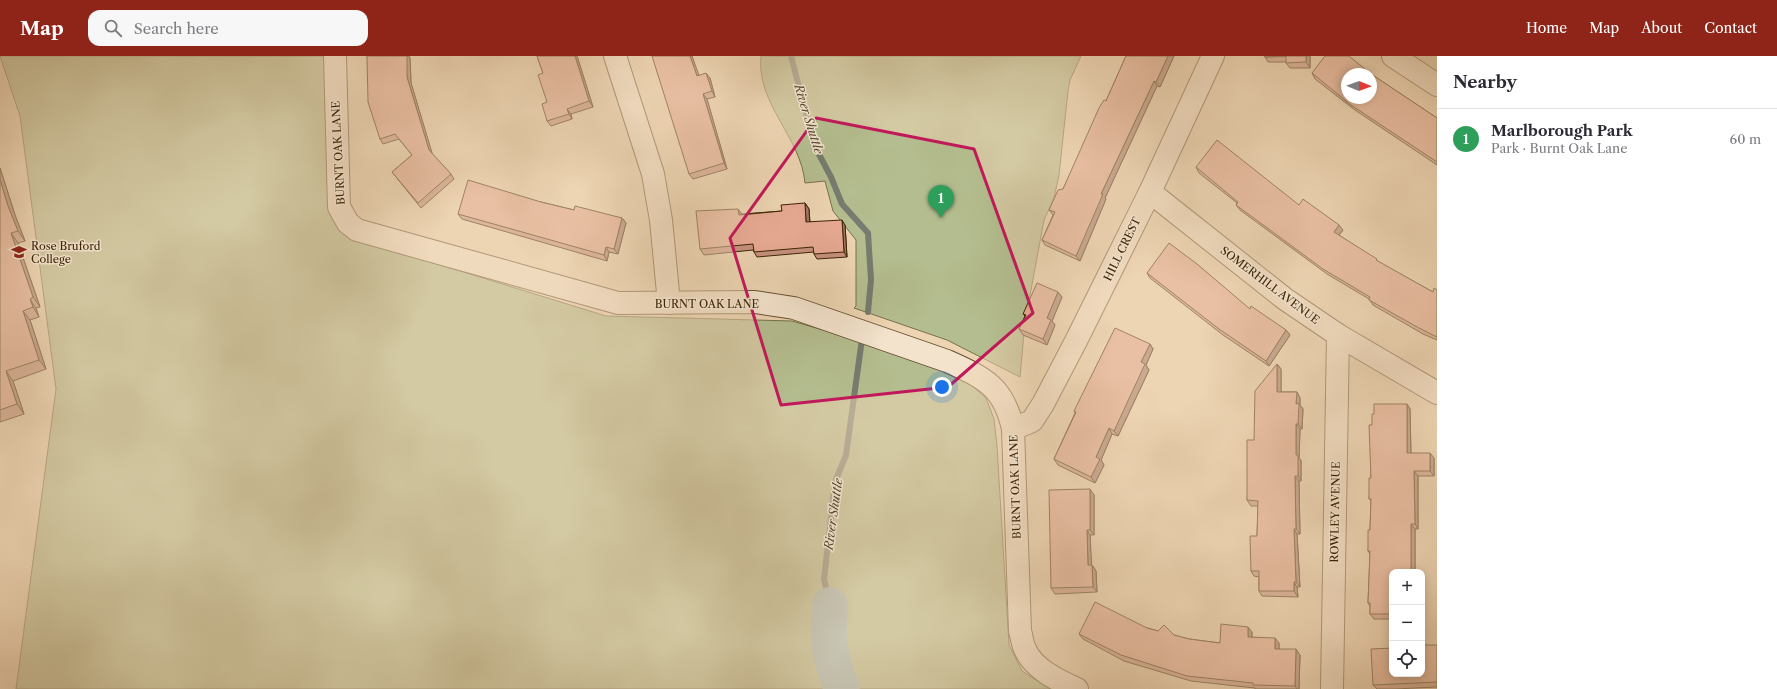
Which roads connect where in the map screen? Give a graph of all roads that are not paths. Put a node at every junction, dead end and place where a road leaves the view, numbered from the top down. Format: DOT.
graph roads {
  1 [pos="335,56"];
  2 [pos="615,56"];
  3 [pos="1213,56"];
  4 [pos="1393,56"];
  5 [pos="1437,85"];
  6 [pos="1150,192"];
  7 [pos="669,303"];
  8 [pos="1338,335"];
  9 [pos="1437,393"];
  10 [pos="1013,429"];
  11 [pos="1077,689"];
  12 [pos="1332,689"];
  1 -- 7 [label="street, BURNT OAK LANE"];
  2 -- 7 [label="street"];
  3 -- 6 [label="street, HILL CREST"];
  4 -- 5 [label="street"];
  6 -- 8 [label="street, SOMERHILL AVENUE"];
  6 -- 10 [label="street, HILL CREST"];
  7 -- 10 [label="street, BURNT OAK LANE"];
  8 -- 9 [label="street, SOMERHILL AVENUE"];
  8 -- 12 [label="street, ROWLEY AVENUE"];
  10 -- 11 [label="street, BURNT OAK LANE"];
}
